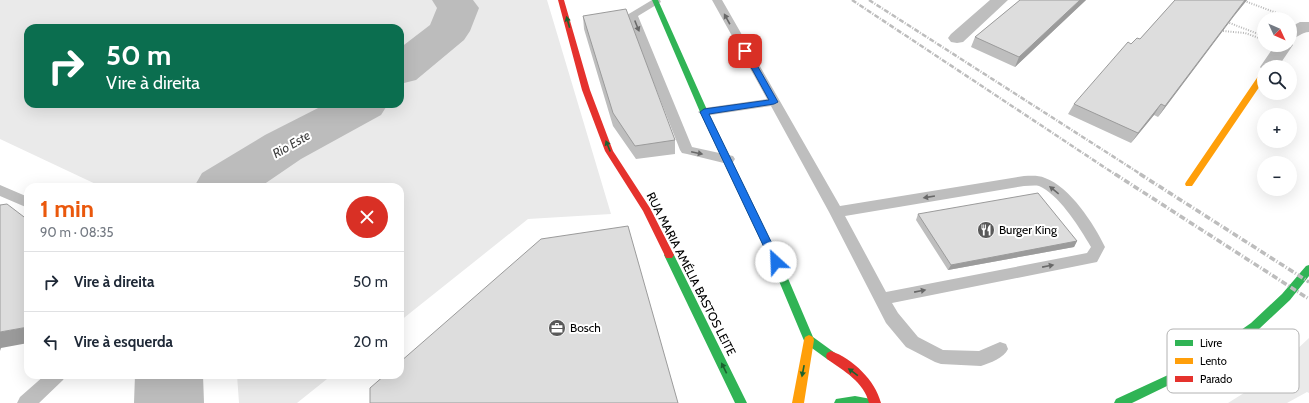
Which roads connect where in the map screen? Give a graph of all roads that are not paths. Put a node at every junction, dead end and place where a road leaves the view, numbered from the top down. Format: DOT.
graph roads {
  1 [pos="562,0"];
  2 [pos="717,0"];
  3 [pos="1000,0"];
  4 [pos="655,1"];
  5 [pos="1309,27"];
  6 [pos="1297,30"];
  7 [pos="957,38"];
  8 [pos="1257,84"];
  9 [pos="774,102"];
  10 [pos="704,112"];
  11 [pos="728,159"];
  12 [pos="1189,184"];
  13 [pos="0,190"];
  14 [pos="24,201"];
  15 [pos="836,212"];
  16 [pos="1309,269"];
  17 [pos="882,299"];
  18 [pos="1251,329"];
  19 [pos="809,340"];
  20 [pos="1000,349"];
  21 [pos="53,379"];
  22 [pos="1167,381"];
  23 [pos="26,403"];
  24 [pos="741,403"];
  25 [pos="798,403"];
  26 [pos="840,403"];
  27 [pos="867,403"];
  28 [pos="875,403"];
  29 [pos="1120,403"];
  24 -- 1 [label="main road, RUA MARIA AMÉLIA BASTOS LEITE, one-way"];
  9 -- 2 [label="lane, one-way"];
  3 -- 7 [label="street"];
  4 -- 10 [label="main road"];
  4 -- 11 [label="lane, one-way"];
  5 -- 6 [label="street"];
  8 -- 12 [label="main road"];
  9 -- 10 [label="lane"];
  9 -- 15 [label="lane"];
  10 -- 11 [label="main road"];
  11 -- 19 [label="main road"];
  13 -- 14 [label="lane"];
  15 -- 17 [label="lane"];
  17 -- 15 [label="lane, one-way"];
  16 -- 18 [label="main road"];
  17 -- 20 [label="lane"];
  19 -- 25 [label="main road, one-way"];
  28 -- 19 [label="main road, one-way"];
  21 -- 23 [label="lane"];
  22 -- 29 [label="main road"];
  26 -- 27 [label="main road"];
}
